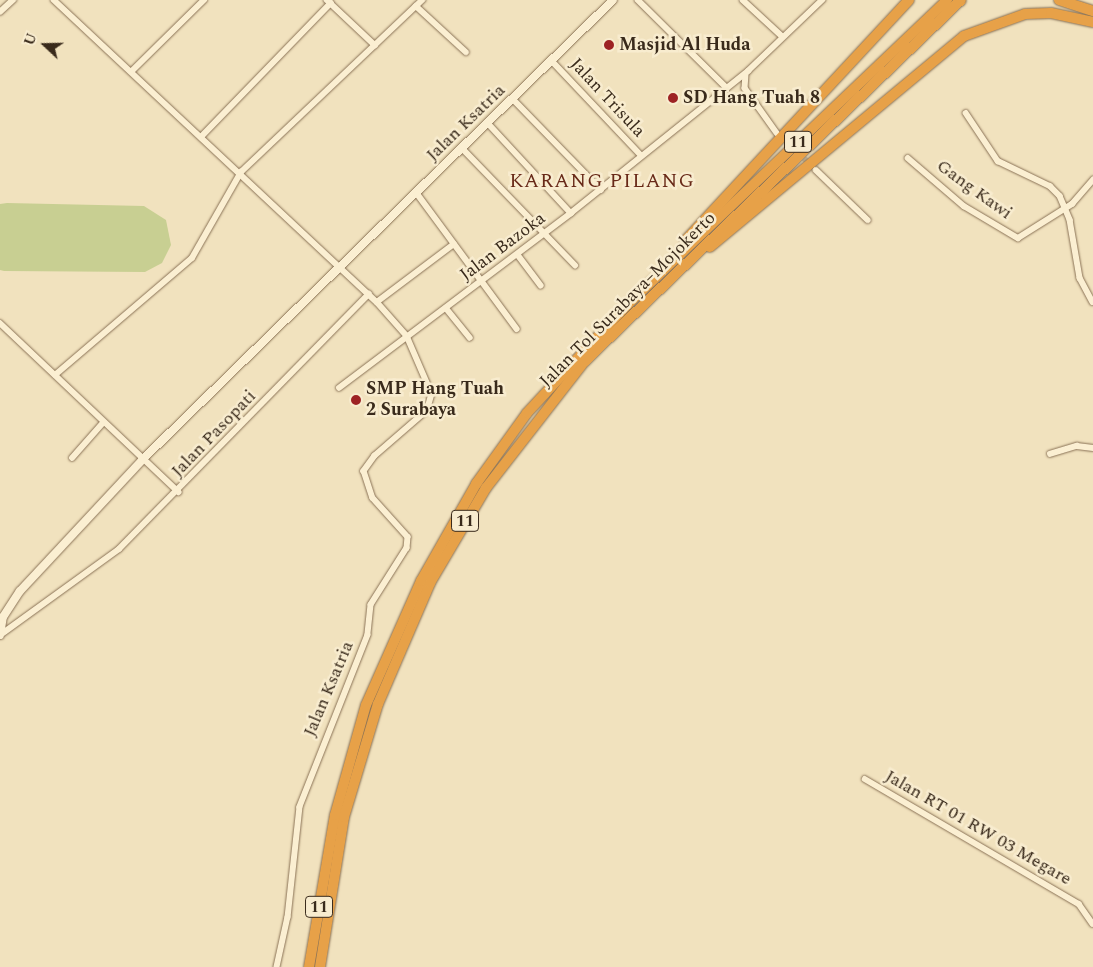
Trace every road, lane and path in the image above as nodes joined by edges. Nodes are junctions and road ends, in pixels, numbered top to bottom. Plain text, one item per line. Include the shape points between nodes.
1 (13, 0) edge
2 (54, 0) edge
3 (204, 0) edge
4 (422, 0) edge
5 (613, 0) edge
6 (638, 0) edge
7 (744, 0) edge
8 (822, 0) edge
9 (908, 0) edge
10 (947, 0) edge
11 (961, 0) edge
12 (1059, 0) edge
13 (329, 2) edge
14 (416, 6) junction
15 (1093, 11) edge
16 (0, 12) edge
17 (1093, 22) edge
18 (782, 36) junction
19 (375, 45) junction
20 (466, 52) dead end
21 (552, 61) junction
22 (132, 71) junction
23 (748, 71) junction
24 (728, 88) junction
25 (512, 98) junction
26 (966, 113) dead end
27 (488, 122) junction
28 (777, 133) tunnel mouth
29 (202, 136) junction
30 (462, 148) junction
31 (641, 155) junction
32 (908, 158) dead end
33 (816, 170) tunnel mouth
34 (242, 172) junction
35 (1093, 180) edge
36 (601, 190) junction
37 (416, 192) junction
38 (1065, 206) junction
39 (571, 213) junction
40 (868, 220) dead end
41 (544, 234) junction
42 (454, 244) junction
43 (518, 255) junction
44 (575, 265) dead end
45 (338, 266) junction
46 (671, 276) junction
47 (483, 282) junction
48 (648, 284) junction
49 (541, 285) dead end
50 (369, 294) junction
51 (377, 302) junction
52 (1093, 302) edge
53 (446, 308) junction
54 (0, 323) edge
55 (517, 329) dead end
56 (407, 336) junction
57 (470, 338) dead end
58 (55, 376) junction
59 (339, 388) dead end
60 (103, 423) junction
61 (1093, 448) edge
62 (1050, 454) dead end
63 (72, 458) dead end
64 (142, 460) junction
65 (179, 492) junction
66 (1, 634) edge
67 (865, 779) dead end
68 (340, 816) junction
69 (333, 848) junction
70 (1093, 924) edge
71 (277, 967) edge
72 (309, 967) edge
73 (320, 967) edge

1 - 16 street
2 - 22 street
3 - 22 street
4 - 14 street
5 - 21 street, Jalan Ksatria
6 - 24 street
7 - 18 street
8 - 18 street, Jalan Bazoka
9 - 48 highway
10 - 48 highway, Jalan Tol Surabaya–Mojokerto / 11
11 - 46 highway, Jalan Tol Surabaya–Mojokerto / 11
12 - 15 highway
13 - 19 street
13 - 29 street
14 - 19 street
14 - 20 street
17 - 46 highway via 1051,13 1025,14 964,36
18 - 23 street, Jalan Bazoka
19 - 34 street
21 - 25 street, Jalan Ksatria
21 - 31 street, Jalan Trisula
22 - 29 street
23 - 24 street, Jalan Bazoka
23 - 28 street via 745,88
24 - 31 street, Jalan Bazoka
25 - 27 street, Jalan Ksatria
25 - 36 street
26 - 38 street via 991,155 1050,186
27 - 30 street, Jalan Ksatria
27 - 39 street
29 - 34 street
30 - 37 street, Jalan Ksatria
30 - 41 street
31 - 36 street, Jalan Bazoka
32 - 38 street, Gang Kawi via 964,206 1018,238
33 - 40 street
34 - 45 street
34 - 58 street via 192,258
35 - 38 street, Gang Kawi
36 - 39 street, Jalan Bazoka
37 - 42 street
37 - 45 street, Jalan Ksatria
38 - 52 street via 1080,278
39 - 41 street, Jalan Bazoka
41 - 43 street, Jalan Bazoka
41 - 44 street
42 - 47 street
42 - 51 street
43 - 47 street, Jalan Bazoka
43 - 49 street
45 - 50 street, Jalan Ksatria
45 - 64 street, Jalan Ksatria
46 - 68 highway, Jalan Tol Surabaya–Mojokerto / 11 via 558,390 516,443 449,547 381,695
47 - 53 street, Jalan Bazoka
47 - 55 street
48 - 68 highway, Jalan Tol Surabaya–Mojokerto / 11 via 528,413 440,543 366,705
50 - 51 street, Jalan Ksatria
50 - 65 street, Jalan Pasopati
51 - 56 street, Jalan Ksatria
53 - 56 street, Jalan Bazoka
53 - 57 street
54 - 58 street
56 - 59 street, Jalan Bazoka
56 - 71 street, Jalan Ksatria via 429,384 431,403 364,471 373,498 408,537 407,548 371,605 368,635 300,807 288,917
58 - 60 street
60 - 63 street
60 - 64 street
61 - 62 street via 1077,446
64 - 65 street
64 - 66 street, Jalan Ksatria via 20,591 3,617
65 - 66 street, Jalan Pasopati via 119,549
67 - 70 street, Jalan RT 01 RW 03 Megare via 1079,904
68 - 69 highway, Jalan Tol Surabaya–Mojokerto / 11
69 - 72 highway, Jalan Tol Surabaya–Mojokerto / 11
69 - 73 highway, Jalan Tol Surabaya–Mojokerto / 11

